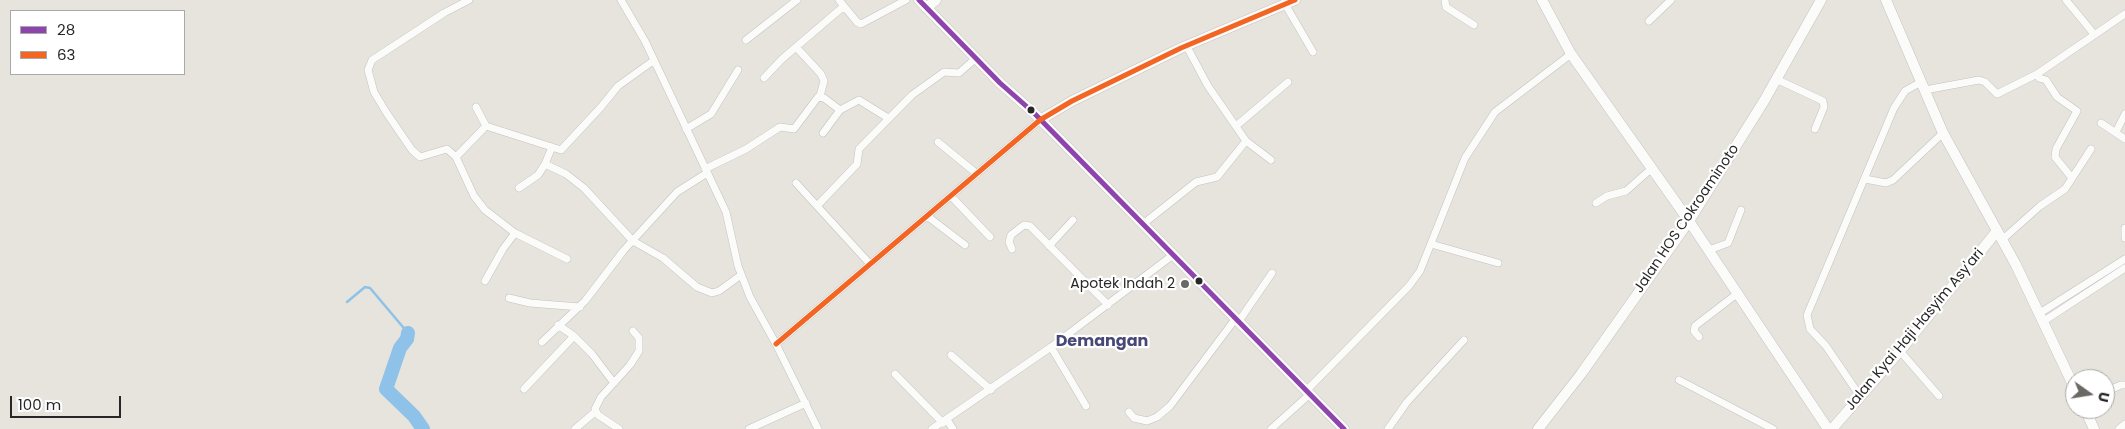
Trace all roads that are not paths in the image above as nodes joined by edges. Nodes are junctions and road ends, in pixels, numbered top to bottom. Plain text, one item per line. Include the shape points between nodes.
1 (469, 0) edge
2 (621, 0) edge
3 (797, 0) edge
4 (839, 0) edge
5 (906, 0) edge
6 (936, 0) edge
7 (1295, 0) edge
8 (1445, 0) edge
9 (1542, 0) edge
10 (1671, 0) edge
11 (1821, 0) edge
12 (1886, 0) edge
13 (2066, 0) edge
14 (922, 4) edge
15 (1285, 4) junction
16 (844, 6) junction
17 (2125, 14) edge
18 (1649, 21) dead end
19 (1474, 25) dead end
20 (2094, 34) junction
21 (746, 40) dead end
22 (1186, 45) junction
23 (796, 47) junction
24 (1313, 52) dead end
25 (1571, 54) junction
26 (976, 58) junction
27 (653, 61) junction
28 (738, 70) dead end
29 (2038, 76) junction
30 (764, 78) dead end
31 (1776, 79) junction
32 (1288, 82) dead end
33 (1923, 86) junction
34 (820, 96) junction
35 (476, 107) dead end
36 (840, 110) junction
37 (2125, 114) edge
38 (888, 118) junction
39 (1040, 120) junction
40 (2101, 123) dead end
41 (486, 126) junction
42 (1236, 126) junction
43 (1815, 128) dead end
44 (686, 129) junction
45 (2116, 132) junction
46 (823, 133) dead end
47 (1942, 133) junction
48 (2125, 139) edge
49 (1246, 141) junction
50 (938, 142) dead end
51 (552, 147) junction
52 (2091, 149) dead end
53 (456, 157) junction
54 (1271, 160) dead end
55 (545, 164) junction
56 (1652, 168) junction
57 (706, 171) junction
58 (977, 174) junction
59 (2072, 178) junction
60 (1865, 179) junction
61 (796, 183) dead end
62 (519, 188) dead end
63 (951, 196) junction
64 (1596, 203) dead end
65 (817, 206) junction
66 (1742, 210) dead end
67 (928, 216) junction
68 (1073, 220) dead end
69 (1689, 221) junction
70 (1143, 224) junction
71 (2125, 228) edge
72 (514, 233) junction
73 (2000, 235) junction
74 (990, 237) dead end
75 (2125, 238) edge
76 (632, 241) junction
77 (1431, 244) junction
78 (965, 245) dead end
79 (1049, 246) junction
80 (1012, 249) dead end
81 (1709, 250) junction
82 (1173, 255) junction
83 (567, 259) dead end
84 (2125, 259) edge
85 (870, 264) junction
86 (1498, 264) dead end
87 (2125, 268) edge
88 (1272, 273) dead end
89 (740, 275) junction
90 (485, 281) dead end
91 (1738, 293) junction
92 (509, 298) dead end
93 (1108, 305) junction
94 (580, 307) junction
95 (2042, 317) junction
96 (1238, 319) junction
97 (558, 325) junction
98 (633, 332) dead end
99 (574, 336) junction
100 (1699, 336) dead end
101 (1464, 340) dead end
102 (542, 342) dead end
103 (776, 344) junction
104 (1051, 347) junction
105 (1900, 351) junction
106 (951, 355) dead end
107 (2066, 369) edge
108 (895, 374) dead end
109 (1679, 380) dead end
110 (614, 383) junction
111 (524, 389) dead end
112 (991, 390) junction
113 (1308, 392) junction
114 (1860, 396) junction
115 (1939, 396) dead end
116 (806, 403) junction
117 (1086, 406) dead end
118 (595, 412) junction
119 (1129, 412) dead end
120 (945, 422) junction
121 (2125, 424) edge
122 (576, 429) edge
123 (619, 429) edge
124 (749, 429) edge
125 (818, 429) edge
126 (932, 429) edge
127 (954, 429) edge
128 (1271, 429) edge
129 (1344, 429) edge
130 (1388, 429) edge
131 (1538, 429) edge
132 (1773, 429) edge
133 (1828, 429) edge
134 (1832, 429) edge
135 (2119, 429) edge

1 - 53 street via 414,32 368,66 374,92 416,155 424,157 447,149
2 - 27 street
3 - 21 street
4 - 16 street
5 - 16 street via 861,24
6 - 14 street
7 - 15 street
8 - 19 street via 1446,7
9 - 25 street
10 - 18 street
11 - 31 street, Jalan HOS Cokroaminoto
12 - 33 street
13 - 20 street
14 - 26 street
15 - 22 street
15 - 24 street
16 - 23 street
17 - 20 street
20 - 29 street
22 - 39 street
22 - 42 street via 1208,86
23 - 30 street
23 - 34 street via 824,80
25 - 56 street
25 - 77 street via 1495,112 1465,158
26 - 38 street via 958,73 947,71 922,87
26 - 39 street
27 - 44 street
27 - 51 street via 618,86 564,149
28 - 44 street via 711,114
29 - 33 street via 1996,94 1979,80
29 - 59 street via 2046,80 2057,97 2077,111 2056,149 2055,157
31 - 43 street via 1823,101 1824,107
31 - 69 street, Jalan HOS Cokroaminoto
32 - 42 street
33 - 47 street
33 - 60 street via 1906,91 1894,108
34 - 36 street
34 - 57 street via 794,129 780,128
35 - 41 street
36 - 38 street via 859,100
36 - 46 street
37 - 45 street
38 - 65 street via 859,149 857,164
39 - 58 street
39 - 70 street
40 - 45 street
41 - 51 street
41 - 53 street
42 - 49 street
44 - 57 street
45 - 48 street
47 - 60 street via 1894,180 1886,183
47 - 73 street
49 - 54 street
49 - 70 street via 1217,177 1196,182
50 - 58 street
51 - 55 street
52 - 59 street
53 - 72 street via 474,196 485,210
55 - 62 street via 538,175
55 - 76 street via 584,188
56 - 64 street via 1626,191
56 - 69 street
57 - 76 street via 677,192
57 - 89 street via 730,222
58 - 63 street
59 - 73 street via 2065,189
60 - 114 street via 1813,295 1807,321
61 - 65 street
63 - 67 street
63 - 74 street
65 - 85 street
66 - 81 street via 1728,243
67 - 78 street
67 - 85 street
68 - 79 street
69 - 81 street
69 - 131 street, Jalan HOS Cokroaminoto
70 - 82 street
71 - 75 street
72 - 83 street
72 - 90 street
73 - 95 street
73 - 105 street, Jalan Kyai Haji Hasyim Asy'ari
76 - 89 street via 663,258 704,291 719,291
76 - 94 street
77 - 86 street
77 - 113 street via 1420,271 1409,286
79 - 80 street via 1027,225 1009,238
79 - 93 street
81 - 91 street
82 - 93 street
82 - 96 street
84 - 95 street
85 - 103 street
87 - 95 street
88 - 96 street
89 - 103 street
91 - 100 street via 1696,326 1694,331
91 - 133 street
92 - 94 street
93 - 104 street
94 - 97 street
95 - 107 street
96 - 113 street
96 - 119 street via 1170,406 1147,421 1134,418
97 - 99 street
97 - 102 street
98 - 110 street via 639,338 639,351
99 - 110 street
99 - 111 street
101 - 130 street via 1407,402
103 - 116 street
104 - 112 street
104 - 117 street
105 - 114 street, Jalan Kyai Haji Hasyim Asy'ari
105 - 115 street
106 - 112 street
108 - 120 street
109 - 132 street
110 - 118 street via 601,398
112 - 120 street
113 - 128 street
113 - 129 street
114 - 134 street, Jalan Kyai Haji Hasyim Asy'ari
116 - 124 street
116 - 125 street
118 - 122 street
118 - 123 street
120 - 126 street
120 - 127 street
121 - 135 street

